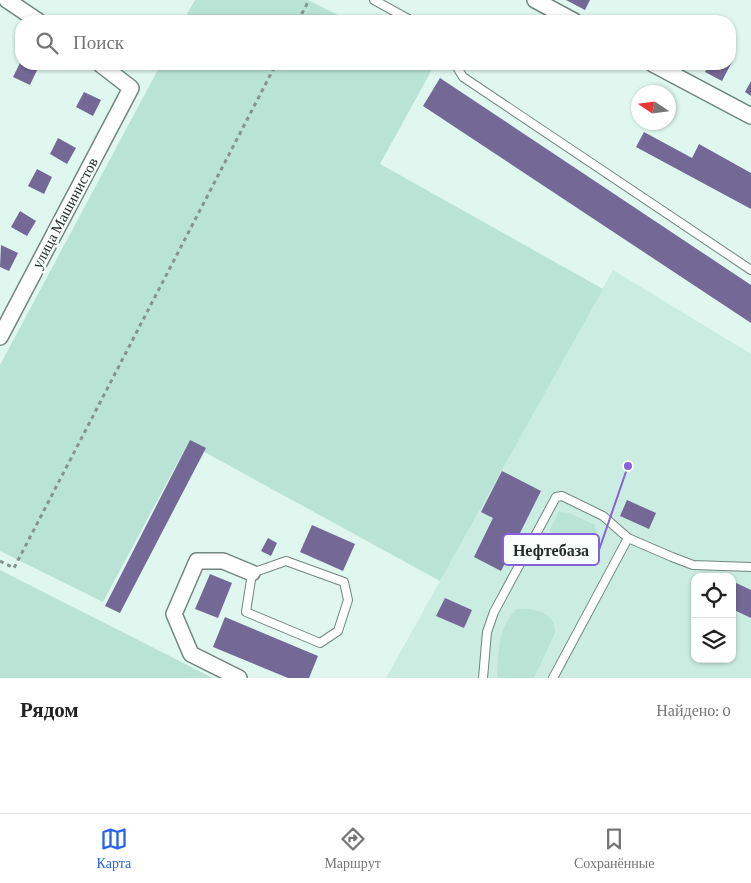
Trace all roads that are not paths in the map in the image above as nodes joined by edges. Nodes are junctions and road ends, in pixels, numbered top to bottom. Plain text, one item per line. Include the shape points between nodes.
1 (7, 0) edge
2 (374, 0) edge
3 (535, 0) edge
4 (29, 15) edge
5 (401, 15) edge
6 (563, 15) edge
7 (109, 70) edge
8 (459, 70) edge
9 (664, 70) edge
10 (751, 116) edge
11 (751, 270) edge
12 (0, 337) edge
13 (628, 538) junction
14 (751, 567) edge
15 (252, 573) junction
16 (238, 678) edge
17 (483, 678) edge
18 (553, 678) edge

1 - 4 street
2 - 5 lane
3 - 6 street
7 - 12 street, улица Машинистов via 130,88
8 - 11 lane via 463,77
9 - 10 street
13 - 14 lane via 693,565
13 - 17 lane via 603,516 562,496 556,497 494,612 488,632
13 - 18 lane
15 - 15 lane via 246,612 320,643 338,631 348,600 344,582 286,561
15 - 16 street via 223,560 197,561 174,614 191,654

